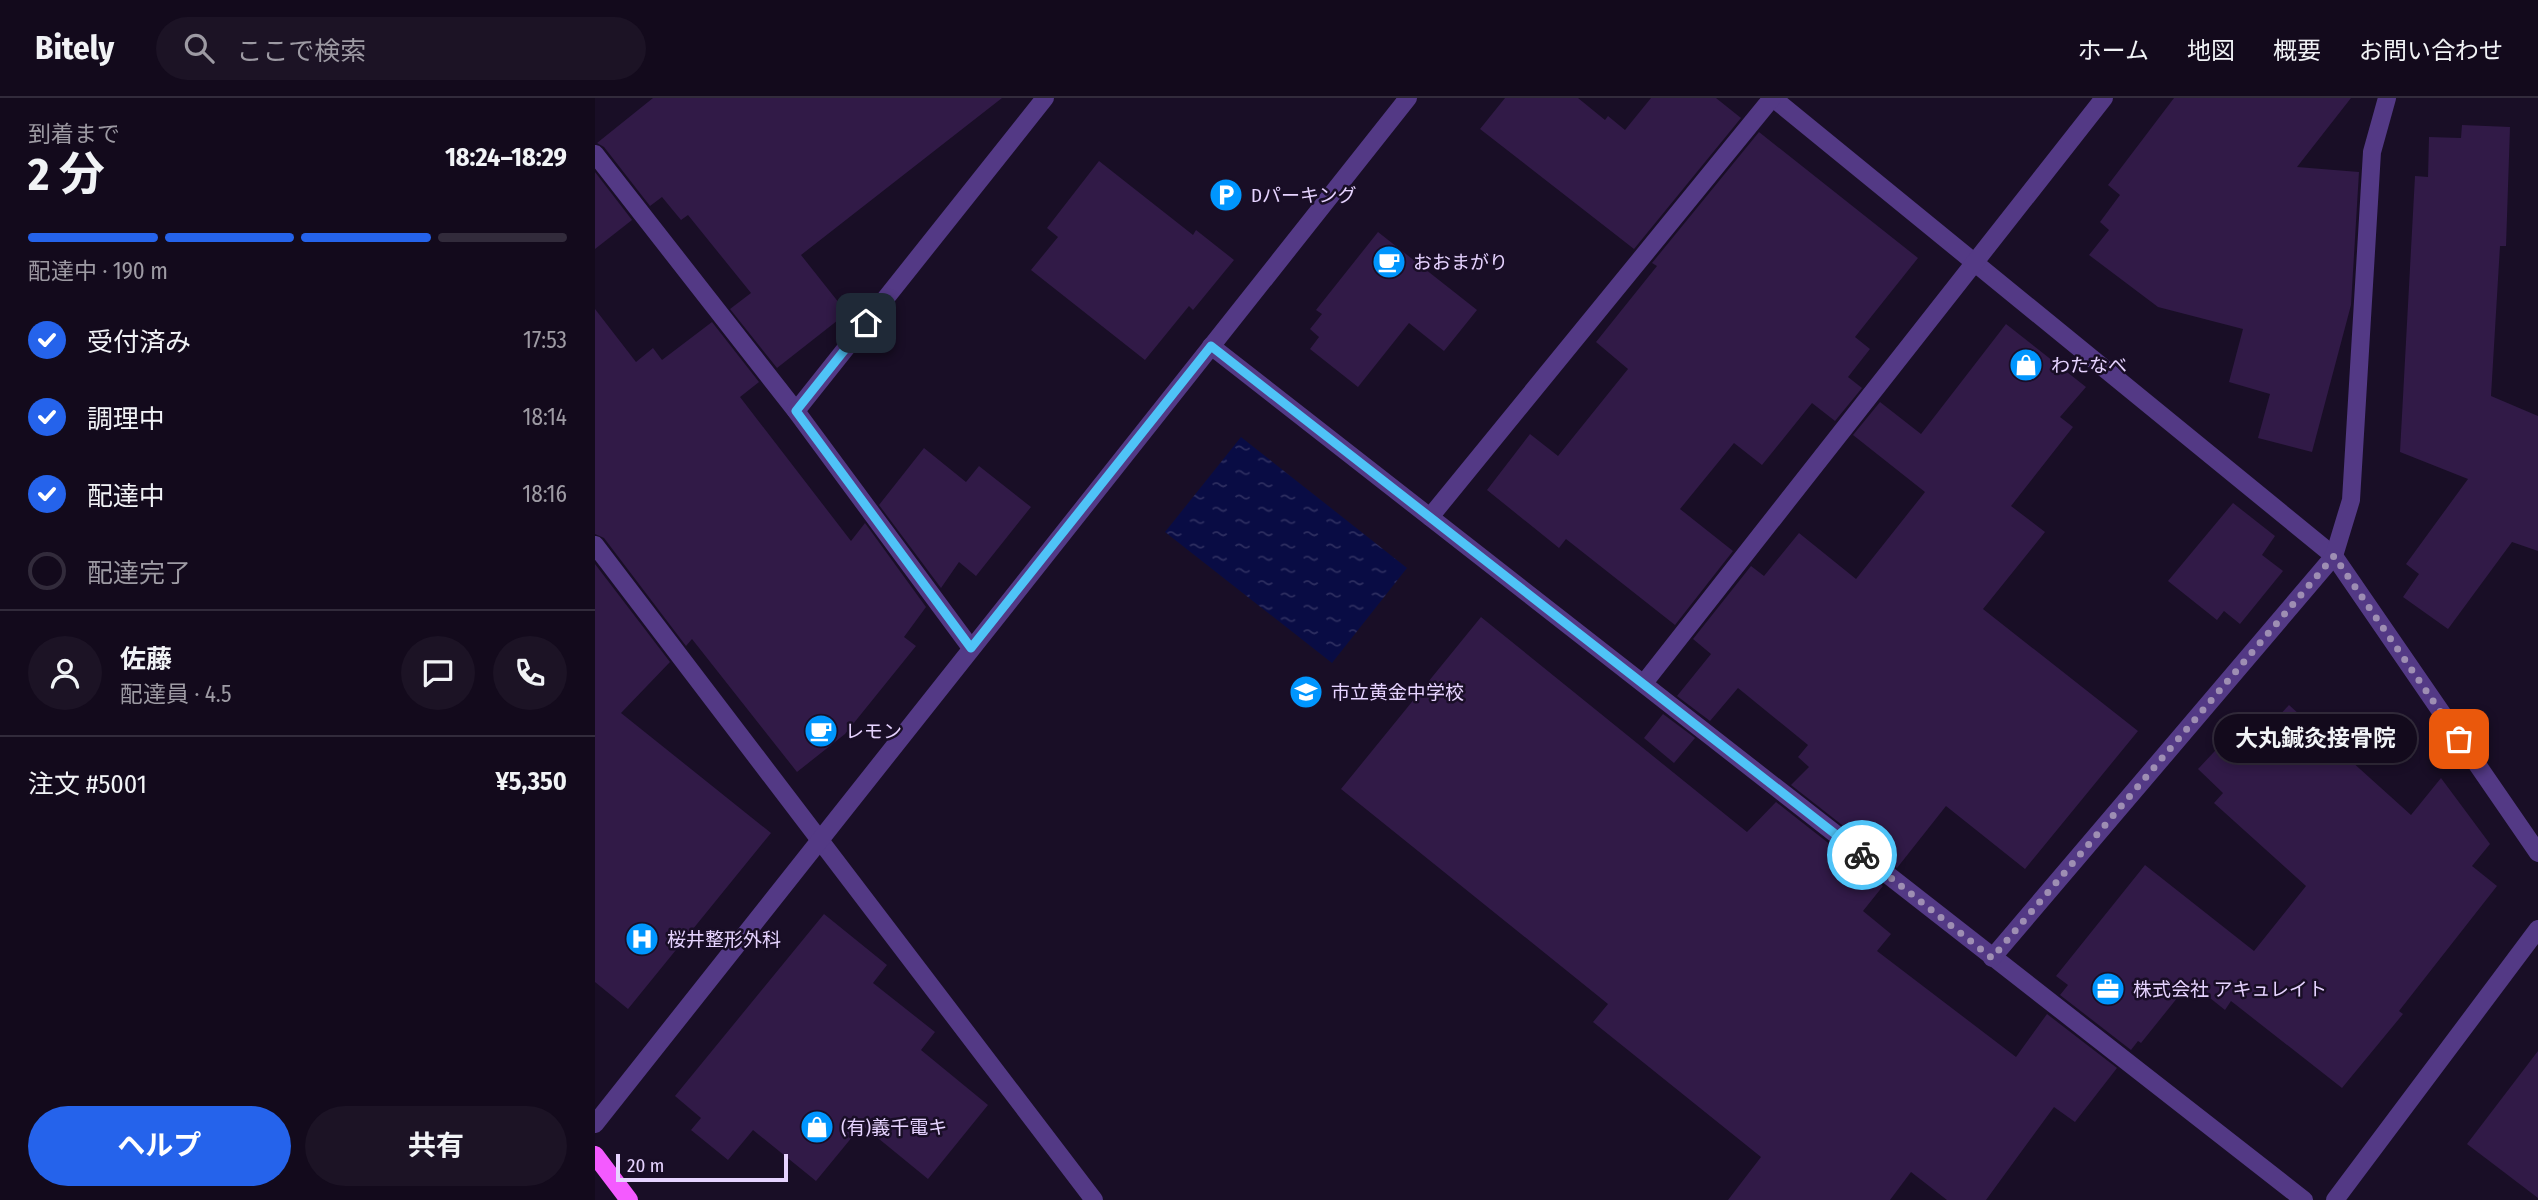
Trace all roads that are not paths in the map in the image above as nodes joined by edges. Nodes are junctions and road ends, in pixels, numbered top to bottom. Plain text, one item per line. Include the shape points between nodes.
1 (1045, 98) edge
2 (1408, 98) edge
3 (1773, 98) edge
4 (2104, 98) edge
5 (2387, 98) edge
6 (595, 154) edge
7 (1975, 260) junction
8 (1211, 346) junction
9 (796, 411) junction
10 (1430, 517) junction
11 (595, 545) edge
12 (2334, 556) junction
13 (971, 648) junction
14 (1644, 683) junction
15 (818, 838) junction
16 (2538, 853) edge
17 (2538, 929) edge
18 (1992, 958) junction
19 (595, 1124) edge
20 (595, 1155) edge
21 (629, 1200) edge
22 (1094, 1200) edge
23 (2304, 1200) edge
24 (2335, 1200) edge

1 - 9 street
2 - 8 street
3 - 7 street
3 - 10 street
4 - 7 street
5 - 12 street via 2372,152 2351,500
6 - 9 street
7 - 12 street
7 - 14 street
8 - 10 street
8 - 13 street
9 - 13 street
10 - 14 street
11 - 15 street
12 - 16 street
12 - 18 street
13 - 15 street
14 - 18 street
15 - 19 street
15 - 22 street
17 - 24 street
18 - 23 street
20 - 21 main road

